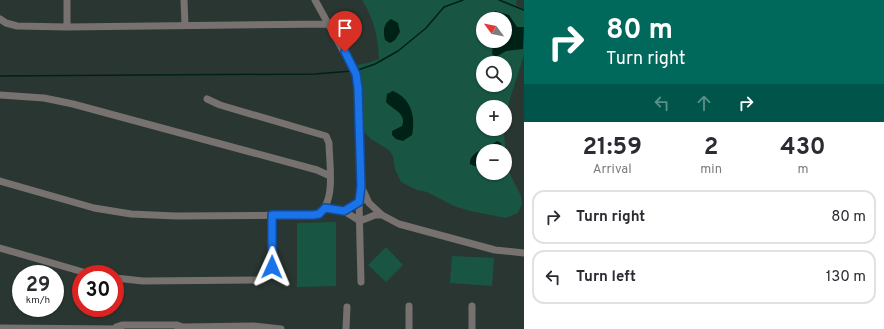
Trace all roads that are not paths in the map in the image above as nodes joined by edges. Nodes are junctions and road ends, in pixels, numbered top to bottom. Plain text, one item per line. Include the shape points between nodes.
1 (67, 0) edge
2 (184, 0) edge
3 (315, 0) edge
4 (0, 19) edge
5 (330, 24) junction
6 (185, 25) junction
7 (67, 27) junction
8 (0, 95) edge
9 (207, 99) dead end
10 (329, 163) junction
11 (317, 170) junction
12 (330, 176) junction
13 (0, 181) edge
14 (362, 200) junction
15 (325, 208) junction
16 (344, 211) junction
17 (272, 215) junction
18 (382, 215) junction
19 (360, 221) junction
20 (0, 248) edge
21 (524, 253) edge
22 (72, 269) edge
23 (124, 279) edge
24 (361, 282) dead end
25 (409, 306) dead end
26 (472, 306) dead end
27 (347, 307) dead end
28 (153, 327) edge
29 (0, 328) edge
30 (118, 328) edge
31 (181, 328) edge
32 (38, 329) edge
33 (281, 329) edge
34 (346, 329) edge
35 (409, 329) edge
36 (472, 329) edge

1 - 7 street
2 - 6 street
3 - 5 street
4 - 7 street via 17,26
5 - 6 street
5 - 14 street via 356,74
6 - 7 street
8 - 11 street via 66,103
9 - 10 street via 324,135 329,143
10 - 11 street
10 - 12 street
11 - 12 street
12 - 15 street via 329,196
13 - 17 street via 94,208 117,212 176,216
14 - 16 street
14 - 18 street
14 - 19 street
15 - 16 street
15 - 17 street via 319,214 313,215
16 - 19 street
17 - 23 street via 272,267 269,275 262,280
18 - 19 street
18 - 21 street via 399,224 495,250
19 - 24 street
20 - 22 street
25 - 35 street
26 - 36 street
27 - 34 street
28 - 30 street via 122,325
28 - 31 street via 177,325
29 - 32 street
30 - 32 street
31 - 33 street via 253,326

